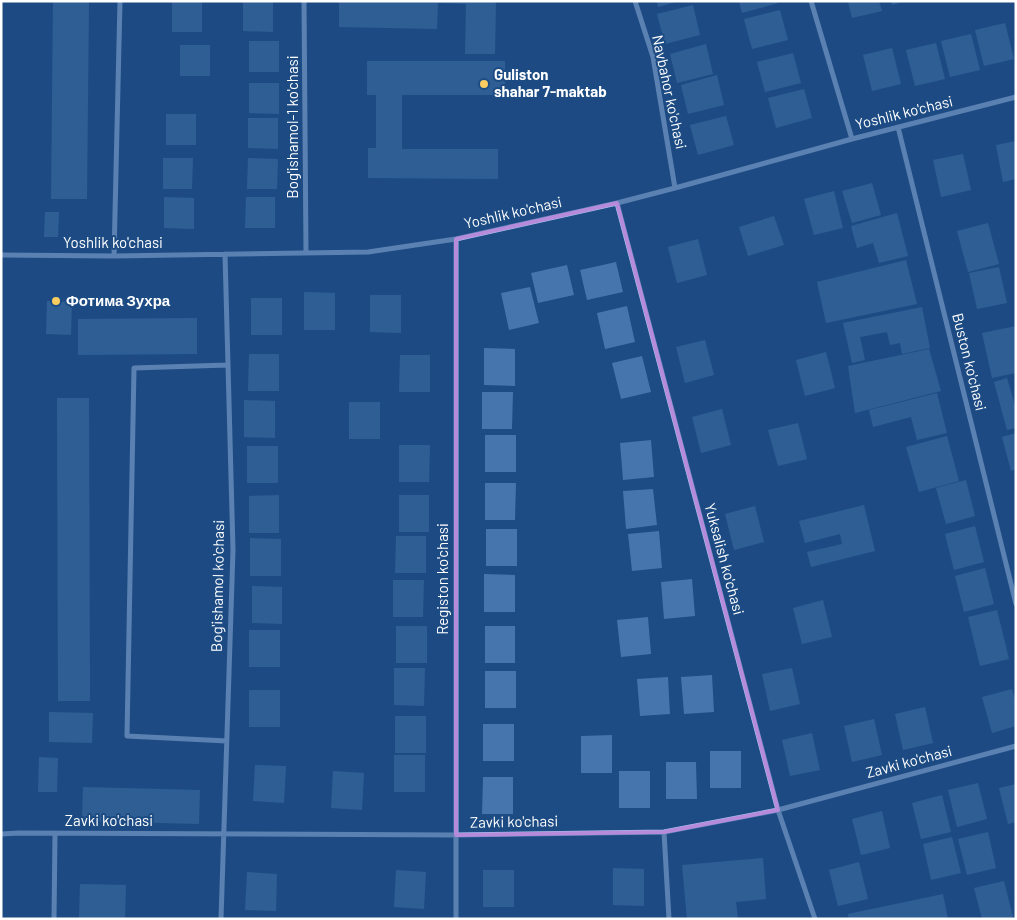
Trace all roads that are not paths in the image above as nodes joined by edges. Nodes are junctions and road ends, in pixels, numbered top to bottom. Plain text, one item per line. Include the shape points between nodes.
1 (120, 1) edge
2 (304, 1) edge
3 (635, 1) edge
4 (810, 1) edge
5 (1016, 97) edge
6 (898, 127) junction
7 (852, 139) junction
8 (676, 188) junction
9 (616, 203) junction
10 (456, 238) junction
11 (306, 253) junction
12 (225, 254) junction
13 (1, 255) edge
14 (114, 256) junction
15 (227, 365) junction
16 (1016, 604) edge
17 (227, 740) junction
18 (1016, 746) edge
19 (778, 810) junction
20 (664, 832) junction
21 (55, 833) junction
22 (1, 834) edge
23 (224, 834) junction
24 (456, 835) junction
25 (54, 919) edge
26 (221, 919) edge
27 (456, 919) edge
28 (669, 919) edge
29 (815, 919) edge

1 - 14 street
2 - 11 street, Bog'ishamol-1 ko'chasi
3 - 8 street, Navbahor ko'chasi via 653,57
4 - 7 street
5 - 6 street, Yoshlik ko'chasi
6 - 7 street, Yoshlik ko'chasi
6 - 16 street, Buston ko'chasi
7 - 8 street, Yoshlik ko'chasi
8 - 9 street, Yoshlik ko'chasi
9 - 10 street, Yoshlik ko'chasi
9 - 19 street, Yuksalish ko'chasi
10 - 11 street, Yoshlik ko'chasi via 368,252
10 - 24 street, Registon ko'chasi
11 - 12 street, Yoshlik ko'chasi
12 - 14 street, Yoshlik ko'chasi
12 - 15 street, Bog'ishamol ko'chasi
13 - 14 street, Yoshlik ko'chasi
15 - 17 street, Bog'ishamol ko'chasi via 233,550
15 - 17 street via 134,368 127,736
17 - 23 street, Bog'ishamol ko'chasi
18 - 19 street, Zavki ko'chasi
19 - 20 street, Zavki ko'chasi
19 - 29 street, Yuksalish ko'chasi
20 - 24 street, Zavki ko'chasi
20 - 28 street
21 - 22 street, Zavki ko'chasi
21 - 23 street, Zavki ko'chasi
21 - 25 street
23 - 24 street, Zavki ko'chasi
23 - 26 street, Bog'ishamol ko'chasi
24 - 27 street, Registon ko'chasi

